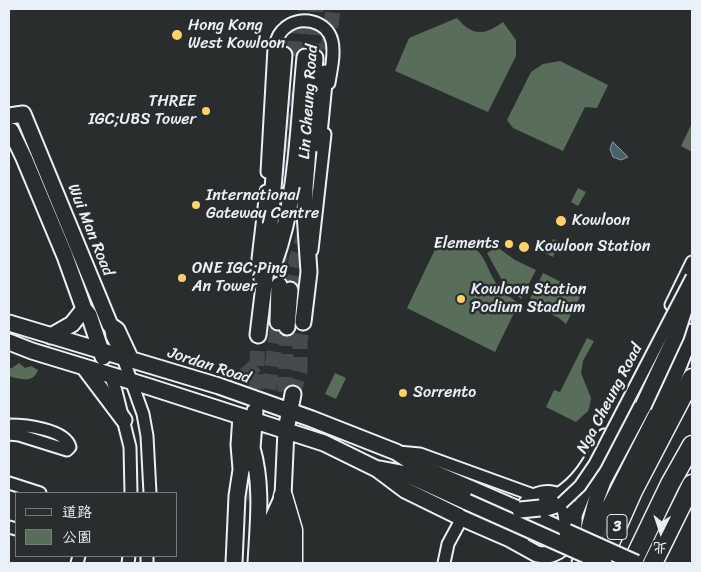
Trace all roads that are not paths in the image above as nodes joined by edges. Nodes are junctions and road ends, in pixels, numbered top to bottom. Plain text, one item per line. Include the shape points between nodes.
1 (299, 56) junction
2 (325, 73) tunnel mouth
3 (291, 90) tunnel mouth
4 (13, 123) edge
5 (314, 188) dead end
6 (274, 263) tunnel mouth
7 (691, 269) edge
8 (309, 272) junction
9 (262, 286) junction
10 (284, 288) tunnel mouth
11 (692, 289) edge
12 (677, 294) junction
13 (84, 309) junction
14 (303, 322) tunnel mouth
15 (9, 323) edge
16 (282, 324) tunnel mouth
17 (692, 332) edge
18 (258, 335) tunnel mouth
19 (51, 336) junction
20 (9, 342) edge
21 (101, 351) junction
22 (127, 359) junction
23 (84, 367) junction
24 (110, 375) junction
25 (692, 378) edge
26 (132, 381) junction
27 (256, 394) junction
28 (297, 394) tunnel mouth
29 (294, 413) junction
30 (248, 418) junction
31 (124, 420) junction
32 (9, 425) edge
33 (286, 430) junction
34 (9, 434) edge
35 (692, 445) edge
36 (252, 448) junction
37 (396, 452) junction
38 (378, 469) junction
39 (241, 470) junction
40 (9, 483) edge
41 (692, 484) edge
42 (37, 492) edge
43 (132, 492) edge
44 (150, 492) edge
45 (283, 496) junction
46 (470, 496) junction
47 (536, 496) junction
48 (559, 499) junction
49 (251, 500) tunnel mouth
50 (520, 510) junction
51 (462, 518) junction
52 (574, 518) junction
53 (281, 526) dead end
54 (567, 532) junction
55 (570, 548) junction
56 (531, 554) edge
57 (585, 554) edge
58 (234, 563) edge
59 (247, 563) edge
60 (256, 563) edge
61 (267, 563) edge
62 (280, 563) edge
63 (293, 563) edge
64 (444, 563) edge
65 (603, 563) edge
66 (632, 563) edge
67 (638, 563) edge
68 (653, 563) edge

1 - 3 main road
1 - 6 main road, Lin Cheung Road via 295,176 289,213
1 - 8 main road, Lin Cheung Road
1 - 9 main road
2 - 5 main road
4 - 13 main road, Wui Man Road
4 - 22 main road, Wui Man Road via 110,325 119,333
7 - 12 street, Nga Cheung Road
7 - 48 street, Nga Cheung Road, bridge via 595,464 580,486
8 - 9 street, Lin Cheung Road via 333,48 324,27 305,20 284,28 274,48 258,259
8 - 14 main road, Lin Cheung Road
9 - 18 main road, Lin Cheung Road
10 - 16 main road
11 - 12 street
11 - 52 street, Nga Cheung Road
11 - 57 main road, Nga Cheung Road, bridge via 674,342 599,491
12 - 48 street, Nga Cheung Road via 612,422 581,474
13 - 19 main road via 72,324
13 - 21 main road, Wui Man Road
15 - 19 main road, Jordan Road
17 - 57 main road via 669,390
19 - 21 main road, Jordan Road
20 - 23 main road, Jordan Road
21 - 22 main road, Jordan Road
21 - 24 main road, Wui Man Road
22 - 26 street
22 - 27 main road, Jordan Road
23 - 24 main road, Jordan Road
23 - 31 main road
24 - 26 main road, Jordan Road
24 - 31 street
25 - 65 highway, 3 via 633,491
26 - 30 main road, Jordan Road
26 - 44 street via 147,436
27 - 29 main road, Jordan Road
27 - 30 main road
28 - 29 main road
29 - 33 main road
29 - 37 main road, Jordan Road
30 - 33 main road, Jordan Road
30 - 36 main road
30 - 39 main road via 239,445
31 - 43 street via 130,447
32 - 34 street via 27,426 60,436 70,447 67,450
33 - 38 main road, Jordan Road via 324,443
33 - 45 main road
35 - 66 highway, 3
36 - 39 main road
36 - 60 main road via 258,469 260,498
37 - 46 main road, Jordan Road
37 - 47 street, Jordan Road via 425,456
38 - 46 main road, Jordan Road via 406,474
38 - 51 main road, Jordan Road via 399,487
39 - 58 main road
40 - 42 street
41 - 68 highway
45 - 61 main road via 270,528
45 - 63 highway via 293,530
46 - 50 main road, Jordan Road
46 - 55 main road, Jordan Road, bridge
47 - 48 main road, Jordan Road via 546,494
47 - 56 main road via 525,506 519,519 518,535
48 - 50 main road, bridge via 546,508
48 - 52 main road via 569,504
48 - 54 street
49 - 59 main road
50 - 54 main road, Jordan Road
51 - 56 main road, Jordan Road
51 - 64 street via 448,544
52 - 56 main road, Jordan Road via 569,539 560,550 542,556
53 - 62 main road
54 - 55 street, bridge
54 - 57 main road, Jordan Road, bridge
55 - 57 main road, Jordan Road, bridge
57 - 65 main road, Jordan Road, bridge
57 - 67 main road, Jordan Road, bridge

